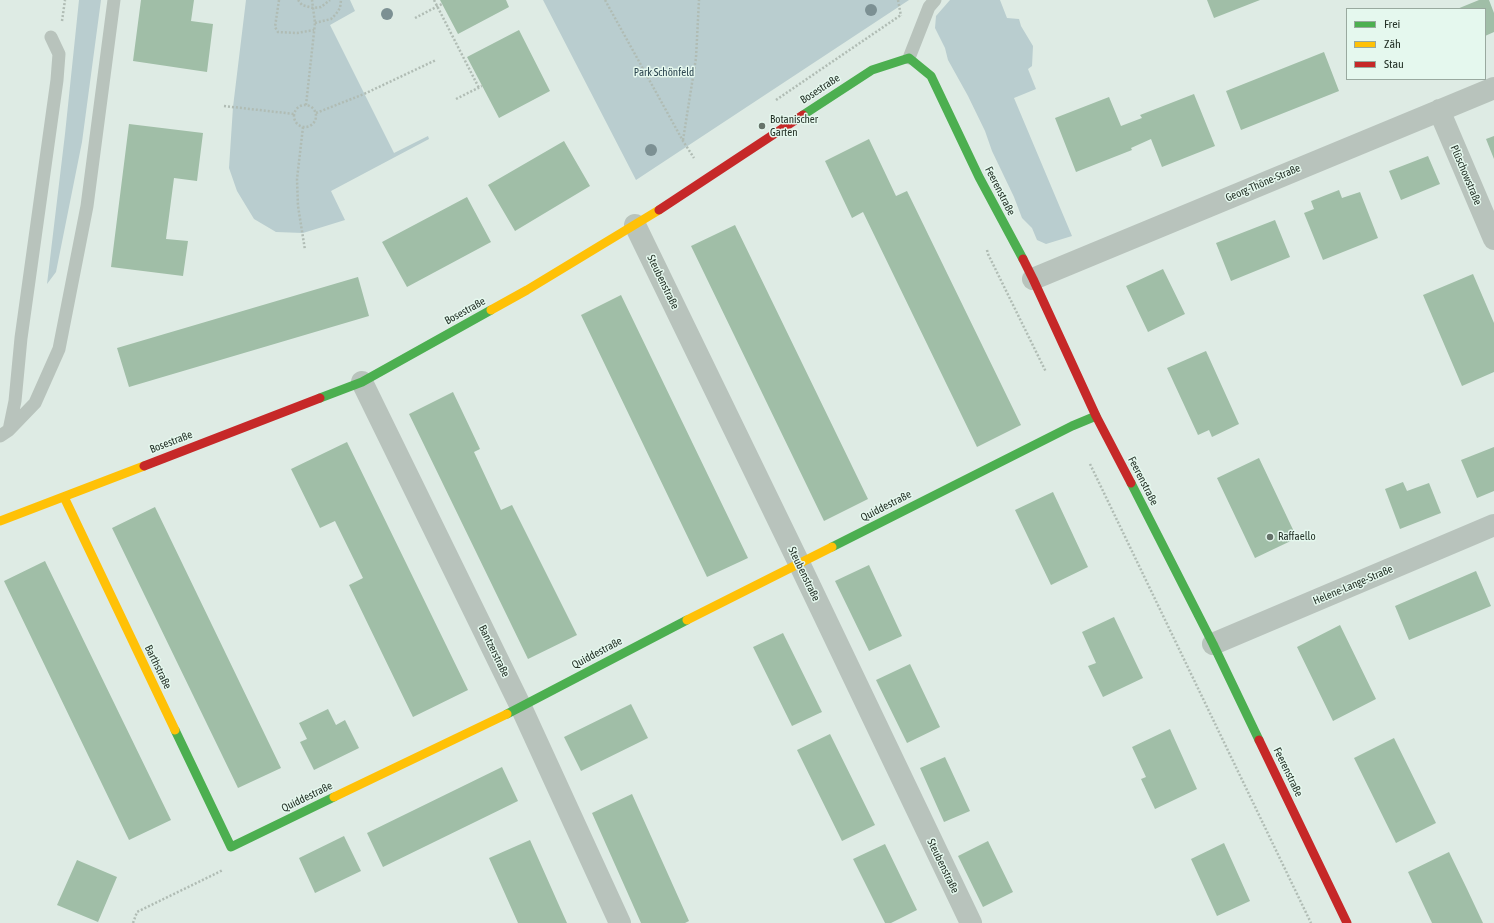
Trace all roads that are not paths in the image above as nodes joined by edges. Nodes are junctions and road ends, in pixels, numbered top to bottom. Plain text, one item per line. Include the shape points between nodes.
1 (114, 0) edge
2 (935, 0) edge
3 (51, 37) dead end
4 (909, 58) junction
5 (1494, 88) edge
6 (1439, 110) junction
7 (635, 225) junction
8 (1494, 239) edge
9 (1033, 279) junction
10 (362, 382) junction
11 (1096, 416) junction
12 (4, 433) edge
13 (64, 497) junction
14 (0, 521) edge
15 (1494, 525) edge
16 (799, 563) junction
17 (1213, 644) junction
18 (521, 707) junction
19 (231, 847) joint
20 (620, 923) edge
21 (971, 923) edge
22 (1347, 923) edge

1 - 12 lane via 87,206 58,349 35,403
2 - 4 lane via 929,7
3 - 12 lane via 59,54 57,80 21,338 15,401
4 - 7 street, Bosestraße via 872,70
4 - 9 street, Feerenstraße via 931,76 979,177
5 - 6 street, Georg-Thöne-Straße
6 - 8 street, Plüschowstraße
6 - 9 street, Georg-Thöne-Straße
7 - 10 street, Bosestraße via 527,290
7 - 16 street, Steubenstraße
9 - 11 street, Feerenstraße
10 - 13 street, Bosestraße
10 - 18 street, Bantzerstraße
11 - 16 street, Quiddestraße
11 - 17 street, Feerenstraße
13 - 14 street, Bosestraße
13 - 19 street, Barthstraße
15 - 17 street, Helene-Lange-Straße
16 - 18 street, Quiddestraße
16 - 21 street, Steubenstraße
17 - 22 street, Feerenstraße
18 - 19 street, Quiddestraße
18 - 20 street, Bantzerstraße

